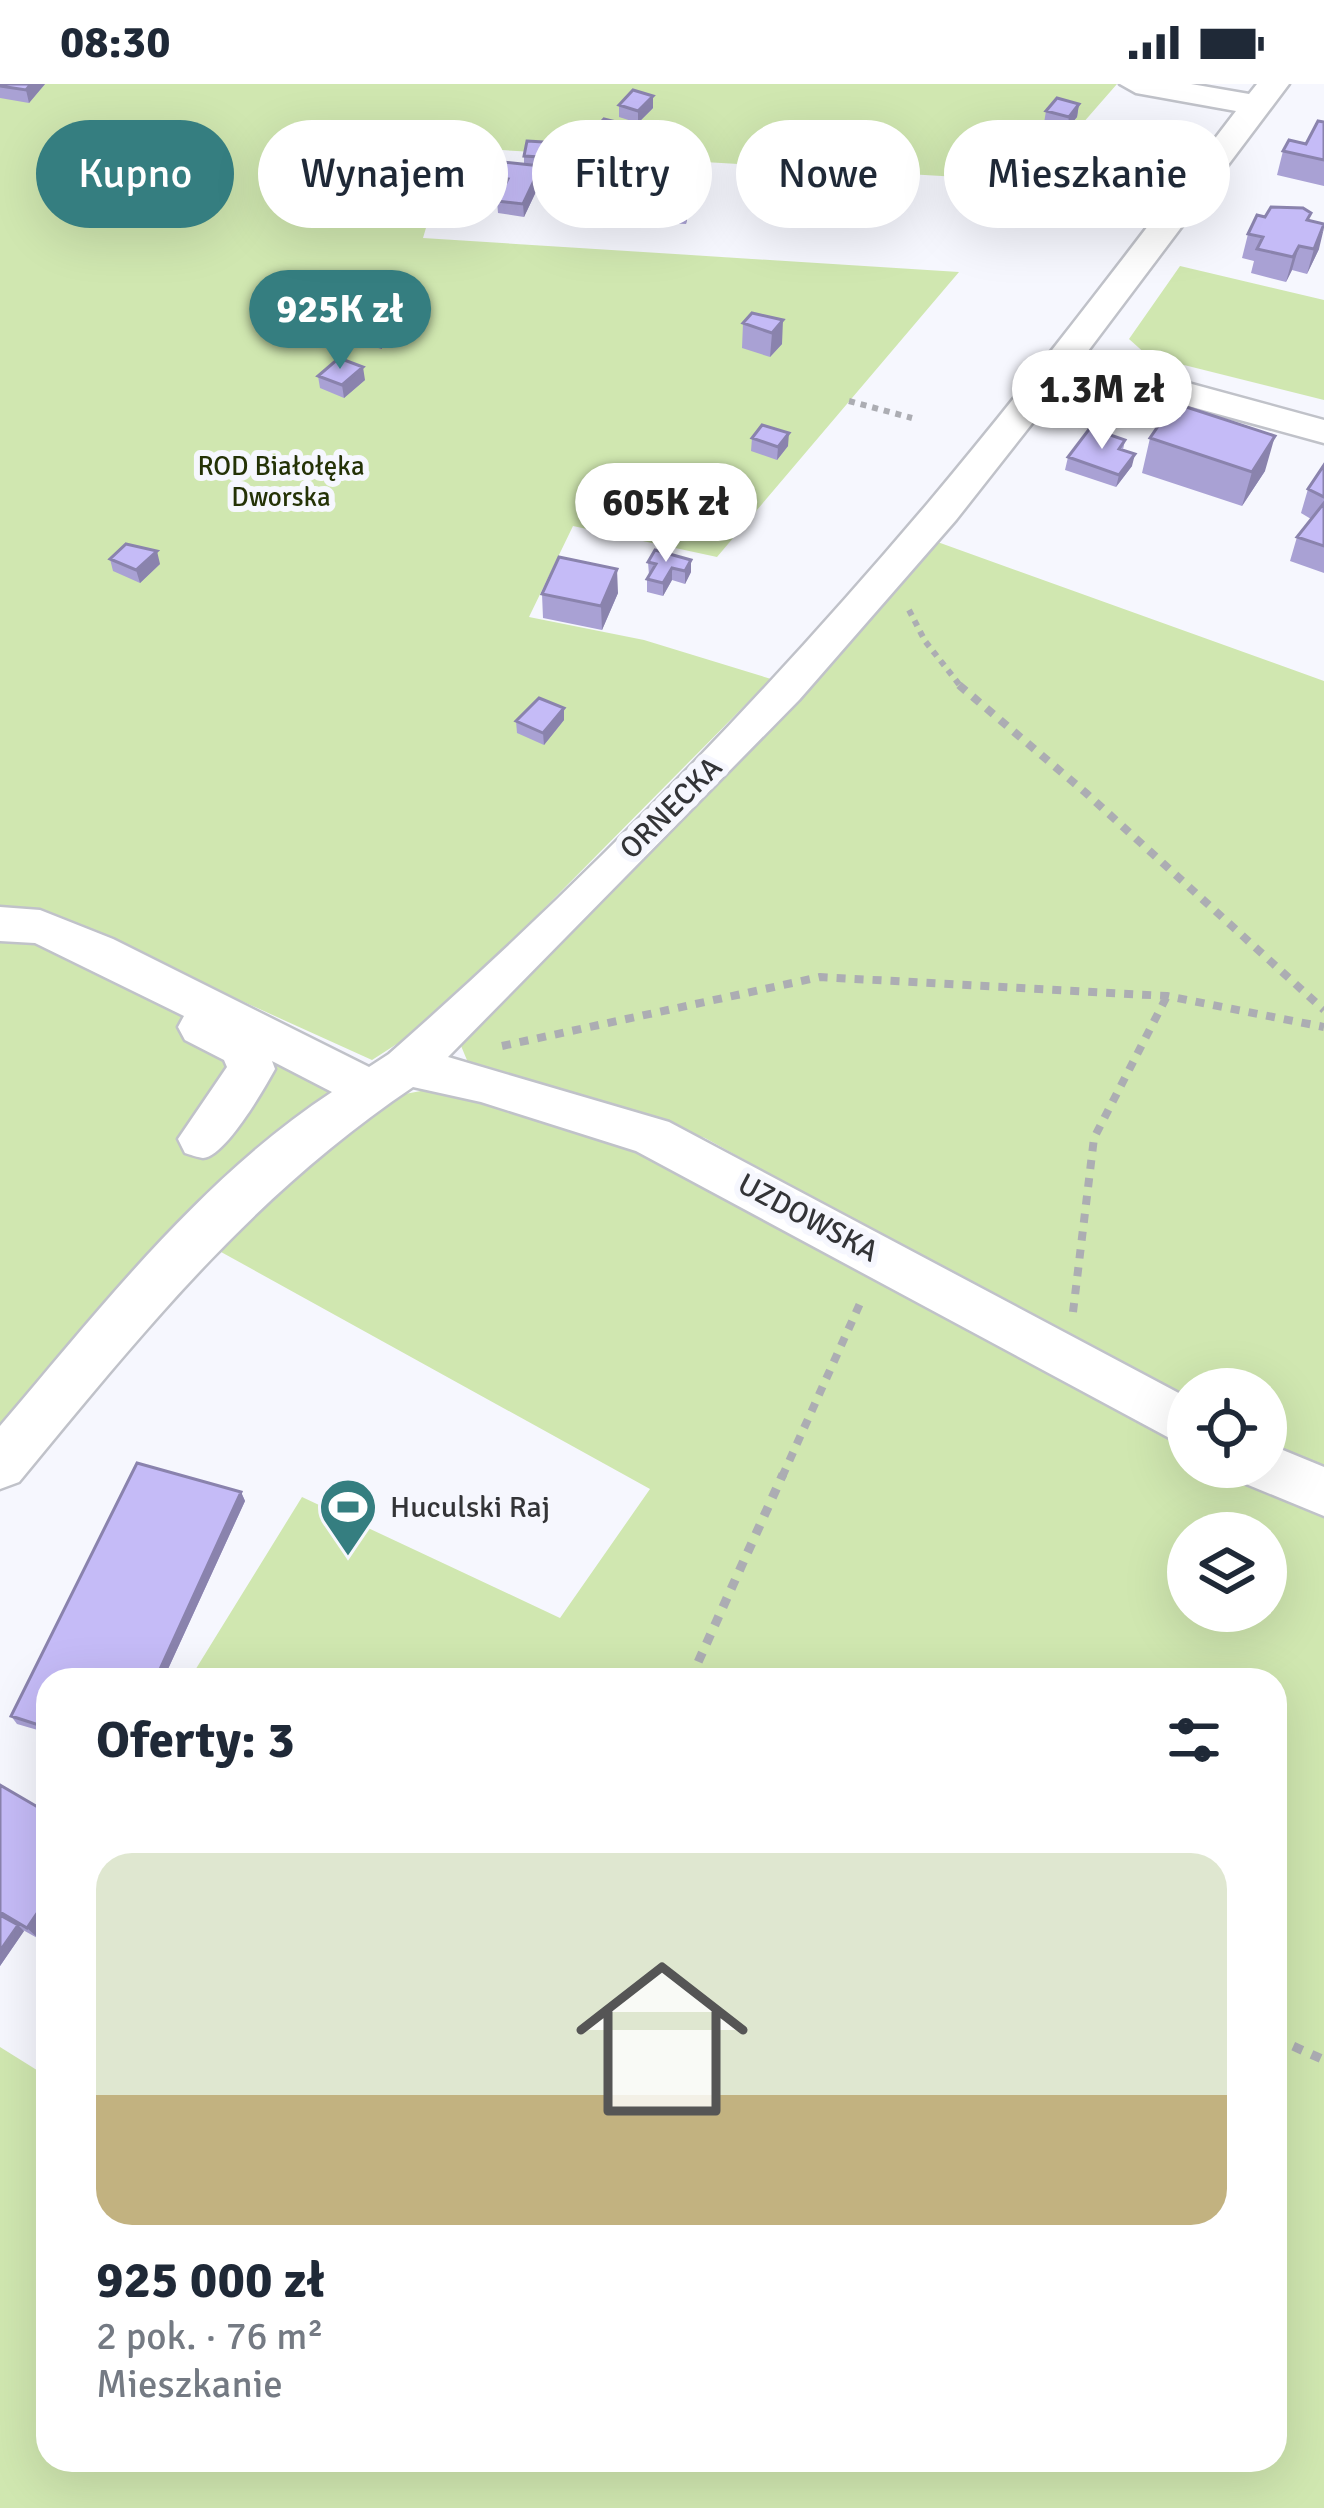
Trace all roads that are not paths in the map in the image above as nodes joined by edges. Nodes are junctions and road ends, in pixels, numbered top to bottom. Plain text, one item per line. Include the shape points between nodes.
1 (1136, 84) edge
2 (1265, 95) edge
3 (1065, 361) junction
4 (1324, 432) edge
5 (0, 923) edge
6 (0, 954) edge
7 (387, 1078) junction
8 (202, 1139) dead end
9 (1167, 1413) edge
10 (0, 1465) edge
11 (1287, 1476) edge
12 (1324, 1492) edge

1 - 2 street
2 - 3 street, ORNECKA
3 - 4 street
3 - 7 street, ORNECKA via 891,571 714,766
5 - 7 street, UZDOWSKA via 40,927
6 - 8 street via 62,956 244,1049 251,1069
7 - 9 street, UZDOWSKA via 481,1083 652,1136
7 - 10 street, ORNECKA via 222,1211
11 - 12 street

